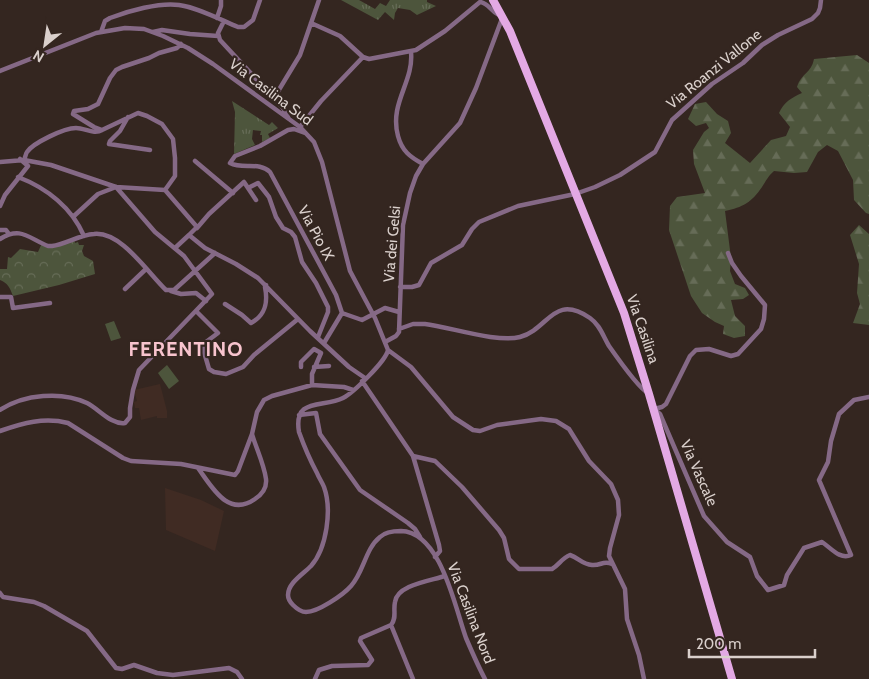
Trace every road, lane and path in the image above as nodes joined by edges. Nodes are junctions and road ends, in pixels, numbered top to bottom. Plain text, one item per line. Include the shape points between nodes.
1 (185, 0) edge
2 (221, 0) edge
3 (260, 0) edge
4 (319, 0) edge
5 (493, 0) edge
6 (821, 0) edge
7 (186, 6) junction
8 (503, 16) junction
9 (217, 18) junction
10 (224, 21) junction
11 (311, 23) junction
12 (101, 32) junction
13 (153, 32) junction
14 (218, 36) junction
15 (181, 44) junction
16 (411, 52) junction
17 (363, 57) junction
18 (0, 71) edge
19 (274, 98) junction
20 (128, 117) junction
21 (290, 120) junction
22 (300, 127) junction
23 (100, 129) junction
24 (306, 133) junction
25 (150, 150) dead end
26 (22, 159) junction
27 (195, 161) dead end
28 (0, 162) edge
29 (423, 164) junction
30 (18, 177) junction
31 (116, 187) junction
32 (248, 188) junction
33 (165, 190) junction
34 (233, 193) junction
35 (575, 194) junction
36 (256, 200) dead end
37 (0, 206) edge
38 (74, 216) junction
39 (197, 228) junction
40 (0, 230) edge
41 (9, 234) junction
42 (189, 235) junction
43 (84, 236) junction
44 (0, 239) edge
45 (175, 248) junction
46 (215, 253) junction
47 (728, 253) dead end
48 (146, 270) junction
49 (196, 271) junction
50 (266, 285) junction
51 (400, 287) junction
52 (125, 289) dead end
53 (166, 290) junction
54 (0, 297) edge
55 (206, 301) junction
56 (50, 303) dead end
57 (225, 304) dead end
58 (196, 312) junction
59 (399, 312) junction
60 (342, 313) junction
61 (373, 315) junction
62 (298, 319) junction
63 (400, 328) junction
64 (318, 337) junction
65 (324, 342) junction
66 (385, 342) junction
67 (388, 350) junction
68 (329, 366) dead end
69 (302, 367) dead end
70 (314, 367) junction
71 (363, 380) junction
72 (312, 385) junction
73 (353, 390) junction
74 (650, 394) junction
75 (869, 396) edge
76 (654, 409) junction
77 (0, 410) edge
78 (299, 415) junction
79 (0, 430) edge
80 (252, 434) junction
81 (413, 456) junction
82 (198, 467) junction
83 (421, 538) junction
84 (435, 556) junction
85 (612, 564) junction
86 (445, 576) junction
87 (0, 593) edge
88 (391, 625) junction
89 (242, 679) edge
90 (315, 679) edge
91 (413, 679) edge
92 (485, 679) edge
93 (644, 679) edge
94 (732, 679) edge

1 - 7 street
2 - 9 street
3 - 10 street via 254,18 247,26 239,27
4 - 11 street
5 - 8 main road, Via Casilina
6 - 35 street, Via Roanzi Vallone via 818,13 812,19 762,45 672,120 655,152 620,175
7 - 9 street
7 - 12 street via 170,4 118,15 106,20
8 - 16 street via 479,2 446,30
8 - 29 street, Via dei Gelsi via 460,123
8 - 35 main road, Via Casilina
9 - 10 street
10 - 14 street
11 - 17 street via 340,36
11 - 19 street via 298,60
12 - 13 street, Via Casilina Sud via 130,28
12 - 18 street, Via Casilina Sud
13 - 14 street via 162,30
13 - 15 street, Via Casilina Sud
14 - 19 street
15 - 21 street, Via Casilina Sud
15 - 23 street via 118,68 98,104 73,112
16 - 17 street
16 - 29 street via 412,66 395,124 404,151
17 - 22 street
19 - 21 street
20 - 23 street
20 - 25 street via 109,144
20 - 33 street via 143,114 162,124 173,139 175,173
21 - 22 street, Via Casilina Sud
22 - 24 street, Via Casilina Sud
23 - 26 street via 96,133 70,128 31,148
24 - 60 street, Via Pio IX via 289,130 235,156 230,162 262,166 270,172 336,295
24 - 61 street, Via Casilina Sud via 320,154 344,250
26 - 28 street
26 - 30 street via 28,166
26 - 31 street via 51,165
27 - 34 street
29 - 51 street, Via dei Gelsi via 412,185 404,214
30 - 37 street
30 - 38 street via 46,192
31 - 33 street
31 - 38 street via 98,194
31 - 45 street via 142,219
32 - 34 street via 244,182
32 - 36 street
32 - 64 street via 261,186 283,228 295,237 302,262 328,306
33 - 39 street
34 - 39 street
35 - 51 street, Via Roanzi Vallone via 518,206 479,222 462,245 431,263 419,285
35 - 74 main road, Via Casilina via 624,313
38 - 43 street
39 - 42 street
40 - 41 street
41 - 43 street via 20,234 48,246
41 - 44 street
42 - 45 street
42 - 46 street
43 - 48 street via 111,236 122,243
45 - 49 street
46 - 49 street
46 - 50 street
47 - 76 street via 732,264 765,305 761,329 738,354 731,356 708,349 696,350 666,404
48 - 52 street
48 - 53 street
49 - 53 street via 174,290
49 - 55 street via 212,294
50 - 57 street via 266,307 251,324
50 - 62 street
51 - 59 street, Via dei Gelsi
53 - 55 street via 196,293
54 - 56 street via 11,298 13,308
55 - 58 street
58 - 62 street via 218,333 202,345 209,369 226,374 243,367
58 - 77 street via 139,370 127,422 121,424 86,403 56,397 32,397
59 - 61 street via 385,308
59 - 63 street, Via dei Gelsi
60 - 61 street via 362,320
60 - 65 street
61 - 66 street, Via Casilina Sud
62 - 64 street
63 - 66 street via 397,335
63 - 74 street via 425,324 512,338 527,334 559,311 573,310 587,316 599,327 640,388
64 - 65 street
65 - 71 street
66 - 67 street, Via Casilina Sud
67 - 71 street via 385,358
67 - 85 street via 413,368 453,417 473,430 540,419 555,420 566,427 617,497 619,515 609,552
68 - 70 street
69 - 70 street via 301,362 314,349 321,353
70 - 72 street
71 - 73 street
71 - 81 street
72 - 73 street
72 - 80 street via 264,400 256,412
73 - 78 street via 343,398 306,408
74 - 76 main road, Via Casilina
75 - 76 street, Via Vascale via 854,400 839,414 828,462 819,480 851,555 841,556 822,542 804,548 784,585 768,590 757,576 750,557 727,542 704,516 660,414
76 - 94 main road, Via Casilina
78 - 83 street, Via Casilina Nord via 316,413 320,434 360,490 408,522
78 - 83 street via 298,432 324,486 328,509 318,557 290,587 288,596 295,607 307,612 315,610 349,588 380,536 406,531
79 - 82 street via 22,423 59,420 68,422 131,461
80 - 82 street via 235,475
80 - 82 street via 266,479 263,491 251,502 242,505 225,501
81 - 84 street via 440,545
81 - 85 street via 435,461 462,487 499,530 509,559 519,569 552,569 570,555 580,562
83 - 84 street, Via Casilina Nord
84 - 86 street, Via Casilina Nord
85 - 93 street via 624,589 628,620
86 - 88 street via 401,590 395,599 395,617
86 - 92 street, Via Casilina Nord via 466,637
87 - 89 street via 4,597 44,606 87,631 116,668 134,665 173,675 229,668
88 - 90 street via 360,641 372,660 368,665 327,667 319,670
88 - 91 street

